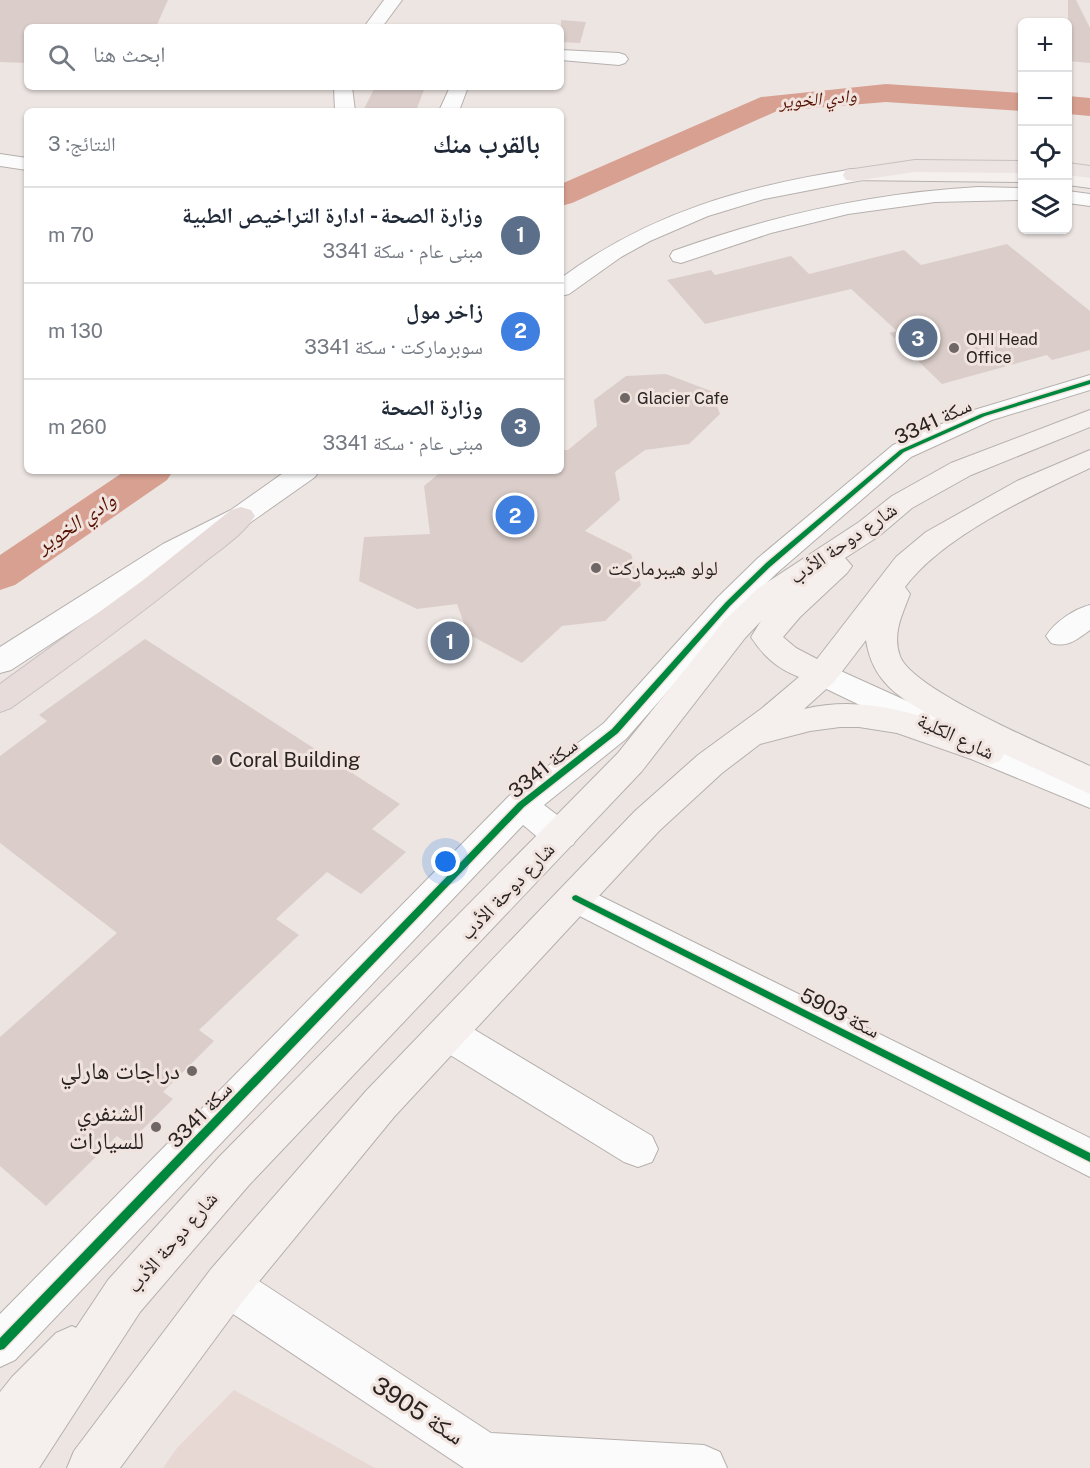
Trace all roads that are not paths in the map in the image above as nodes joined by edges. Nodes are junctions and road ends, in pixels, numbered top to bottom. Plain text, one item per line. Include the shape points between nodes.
1 (393, 0) edge
2 (375, 24) edge
3 (564, 55) edge
4 (619, 59) dead end
5 (343, 90) edge
6 (458, 90) edge
7 (345, 108) edge
8 (450, 108) edge
9 (0, 160) edge
10 (24, 164) edge
11 (1018, 166) edge
12 (1072, 170) edge
13 (1090, 172) edge
14 (854, 175) junction
15 (1018, 176) edge
16 (1072, 179) edge
17 (1090, 181) edge
18 (1018, 194) edge
19 (1072, 198) edge
20 (1090, 200) edge
21 (681, 256) dead end
22 (564, 288) edge
23 (1090, 382) edge
24 (1090, 418) edge
25 (1090, 458) edge
26 (301, 474) edge
27 (241, 516) junction
28 (869, 529) junction
29 (906, 564) junction
30 (809, 594) junction
31 (1090, 615) edge
32 (1061, 636) dead end
33 (0, 662) edge
34 (823, 674) junction
35 (0, 680) edge
36 (0, 700) edge
37 (739, 741) junction
38 (988, 752) junction
39 (1090, 781) edge
40 (1090, 795) edge
41 (522, 806) junction
42 (561, 836) junction
43 (576, 898) junction
44 (447, 1033) junction
45 (638, 1149) dead end
46 (1090, 1158) edge
47 (227, 1285) junction
48 (124, 1296) junction
49 (0, 1345) edge
50 (0, 1432) edge
51 (11, 1468) edge
52 (91, 1468) edge
53 (704, 1468) edge

1 - 2 street
3 - 4 street
5 - 7 street
6 - 8 street
9 - 10 street
11 - 14 main road via 915,166
12 - 13 main road
14 - 15 main road
14 - 22 street via 762,190 718,203 611,253
16 - 17 main road
18 - 21 street via 933,197 835,209 733,236
19 - 20 street
23 - 41 street, سكة 3341 via 984,415 902,451 768,564 615,730
24 - 28 main road, شارع دوحة الأدب via 961,469 902,502
25 - 29 main road via 963,522
26 - 27 street
27 - 33 street via 172,551
27 - 35 highway
27 - 36 highway via 154,589
28 - 30 main road
28 - 42 main road, شارع دوحة الأدب via 768,596 734,630 630,762
29 - 30 main road via 875,585 839,630 816,647 795,644 788,637 788,628
29 - 34 main road
29 - 39 main road via 880,633 884,656 896,677 974,725
30 - 34 main road via 772,626 767,637 786,658
31 - 32 street
34 - 37 main road
34 - 38 street, شارع الكلية
37 - 38 main road via 808,719 852,715 902,722
37 - 43 main road via 647,821
38 - 40 street, شارع الكلية
41 - 42 street
41 - 49 street, سكة 3341
42 - 48 main road, شارع دوحة الأدب via 234,1171
43 - 44 main road
43 - 46 street, سكة 5903
44 - 45 street
44 - 47 main road via 380,1104
47 - 52 main road
47 - 53 street, سكة 3905 via 485,1455
48 - 50 main road via 28,1394
48 - 51 main road, شارع دوحة الأدب

